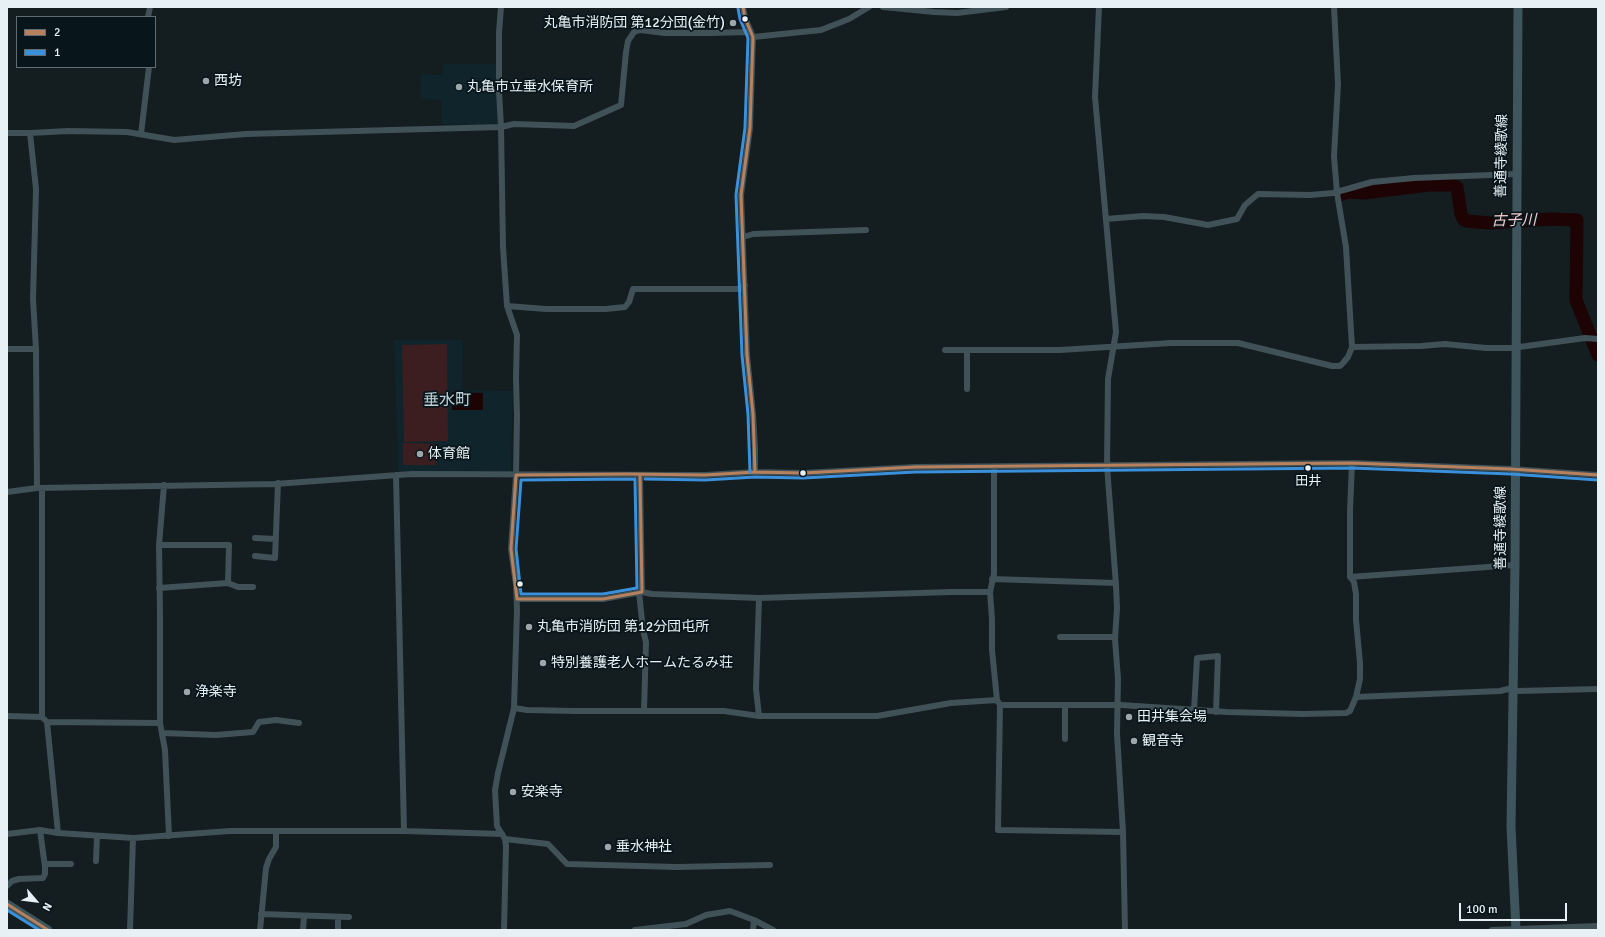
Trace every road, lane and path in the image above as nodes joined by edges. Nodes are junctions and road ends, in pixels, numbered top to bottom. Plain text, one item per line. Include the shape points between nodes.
1 (501, 7) edge
2 (743, 7) edge
3 (868, 7) edge
4 (883, 7) edge
5 (1006, 7) edge
6 (1099, 7) edge
7 (1334, 7) edge
8 (1518, 7) edge
9 (752, 34) junction
10 (149, 68) edge
11 (501, 127) junction
12 (7, 133) edge
13 (30, 133) junction
14 (141, 134) junction
15 (1516, 174) junction
16 (1337, 193) junction
17 (1106, 218) junction
18 (866, 230) dead end
19 (743, 237) junction
20 (745, 285) junction
21 (508, 306) junction
22 (1598, 339) edge
23 (1115, 347) junction
24 (1352, 347) junction
25 (1516, 347) junction
26 (7, 348) edge
27 (36, 349) junction
28 (945, 350) dead end
29 (967, 350) junction
30 (967, 389) dead end
31 (1352, 463) junction
32 (1107, 466) junction
33 (994, 467) junction
34 (1515, 470) junction
35 (755, 472) junction
36 (396, 475) junction
37 (516, 475) junction
38 (640, 475) junction
39 (1598, 475) edge
40 (278, 483) junction
41 (164, 485) junction
42 (39, 488) junction
43 (7, 492) edge
44 (256, 538) dead end
45 (276, 539) junction
46 (159, 545) junction
47 (255, 556) dead end
48 (1515, 565) junction
49 (1350, 577) junction
50 (992, 579) junction
51 (228, 583) junction
52 (1116, 583) junction
53 (253, 587) dead end
54 (159, 588) junction
55 (640, 592) junction
56 (990, 592) junction
57 (759, 598) junction
58 (517, 599) junction
59 (1060, 637) dead end
60 (1115, 637) junction
61 (1512, 688) junction
62 (1598, 689) edge
63 (1356, 697) junction
64 (998, 702) junction
65 (1065, 705) junction
66 (1117, 705) junction
67 (514, 708) junction
68 (1194, 710) junction
69 (644, 711) junction
70 (1216, 712) junction
71 (7, 716) edge
72 (758, 716) junction
73 (42, 717) junction
74 (47, 722) junction
75 (160, 722) junction
76 (299, 723) dead end
77 (162, 733) junction
78 (1065, 739) dead end
79 (40, 830) junction
80 (276, 831) junction
81 (404, 831) junction
82 (1123, 832) junction
83 (58, 833) junction
84 (7, 834) edge
85 (97, 836) junction
86 (169, 836) junction
87 (504, 836) junction
88 (133, 838) junction
89 (96, 861) dead end
90 (45, 864) junction
91 (71, 864) dead end
92 (770, 865) dead end
93 (7, 886) edge
94 (7, 904) edge
95 (261, 914) junction
96 (304, 916) junction
97 (338, 917) junction
98 (349, 917) dead end
99 (754, 920) junction
100 (1598, 926) edge
101 (655, 929) edge
102 (1516, 929) edge
103 (48, 930) edge
104 (130, 930) edge
105 (260, 930) edge
106 (303, 930) edge
107 (338, 930) edge
108 (504, 930) edge
109 (635, 930) edge
110 (753, 930) edge
111 (773, 930) edge
112 (1125, 930) edge
113 (1492, 930) edge

1 - 11 street
2 - 9 street
3 - 9 street via 849,19 821,30
4 - 5 street via 957,13
6 - 17 street via 1095,97
7 - 16 street via 1338,84 1334,156
8 - 15 main road, 善通寺綾歌線
9 - 11 street via 665,33 640,30 634,32 628,41 626,52 621,105 574,126 514,124
9 - 19 street via 750,128 741,195
10 - 14 street
11 - 14 street via 246,134 174,140
11 - 21 street via 503,247
12 - 13 street
13 - 14 street via 68,131
13 - 27 street via 36,189 33,299
15 - 16 street via 1372,182
15 - 25 main road, 善通寺綾歌線
16 - 17 street via 1258,194 1245,205 1237,219 1208,225 1164,217
16 - 24 street via 1346,247
17 - 23 street via 1116,332
18 - 19 street via 753,234
19 - 20 street
20 - 21 street via 740,289 633,289 625,307 606,309
20 - 35 street via 746,355 756,448
21 - 37 street via 517,335
22 - 25 street via 1585,338
23 - 24 street via 1171,343 1238,344 1332,366 1344,363
23 - 29 street
23 - 32 street via 1108,379
24 - 25 street via 1446,344 1486,348
25 - 34 main road, 善通寺綾歌線
26 - 27 street
27 - 42 street
28 - 29 street
29 - 30 street
31 - 32 street
31 - 34 street
31 - 49 street
32 - 33 street
32 - 52 street
33 - 35 street via 915,467 803,473
33 - 50 street
34 - 39 street
34 - 48 main road, 善通寺綾歌線
35 - 38 street
36 - 37 street
36 - 40 street
36 - 81 street
37 - 38 street
37 - 58 street via 510,549
38 - 55 street
40 - 41 street
40 - 45 street
41 - 42 street
41 - 46 street
42 - 43 street
42 - 73 street
44 - 45 street
45 - 47 street via 275,558
46 - 51 street via 228,546
46 - 54 street
48 - 49 street
48 - 61 main road, 善通寺綾歌線
49 - 63 street via 1354,582 1356,594 1360,663
50 - 52 street
50 - 56 street
51 - 53 street via 238,587
51 - 54 street
52 - 60 street
54 - 75 street
55 - 57 street
55 - 58 street via 603,599
55 - 69 street via 646,642
56 - 57 street
56 - 64 street via 992,650
57 - 72 street via 756,689
58 - 67 street
59 - 60 street
60 - 66 street
61 - 62 street via 1517,691
61 - 63 street via 1500,691
61 - 102 main road, 善通寺綾歌線 via 1512,826
63 - 70 street via 1350,711 1346,713
64 - 65 street
64 - 72 street via 951,703 877,716
64 - 82 street via 998,830
65 - 66 street
65 - 78 street
66 - 68 street
66 - 82 street
67 - 69 street
67 - 87 street via 495,790 497,826
68 - 70 street
68 - 70 street via 1197,658 1218,656
69 - 72 street via 724,711
71 - 73 street
73 - 74 street
74 - 75 street
74 - 83 street
75 - 77 street
76 - 77 street via 276,720 259,722 253,732 216,735
77 - 86 street
79 - 83 street
79 - 84 street
79 - 90 street
80 - 81 street
80 - 86 street via 230,831
80 - 95 street via 276,847 266,868
81 - 87 street
82 - 112 street
83 - 85 street
85 - 88 street
85 - 89 street
86 - 88 street
87 - 92 street via 548,844 567,864 677,867
87 - 108 street
88 - 104 street
90 - 91 street
90 - 93 street via 43,878 19,879
94 - 103 main road
95 - 96 street
95 - 105 street
96 - 97 street
96 - 106 street
97 - 98 street
97 - 107 street
99 - 101 street via 730,911 706,915 686,924
99 - 110 street
99 - 111 street
100 - 102 street
101 - 109 street
102 - 113 street

